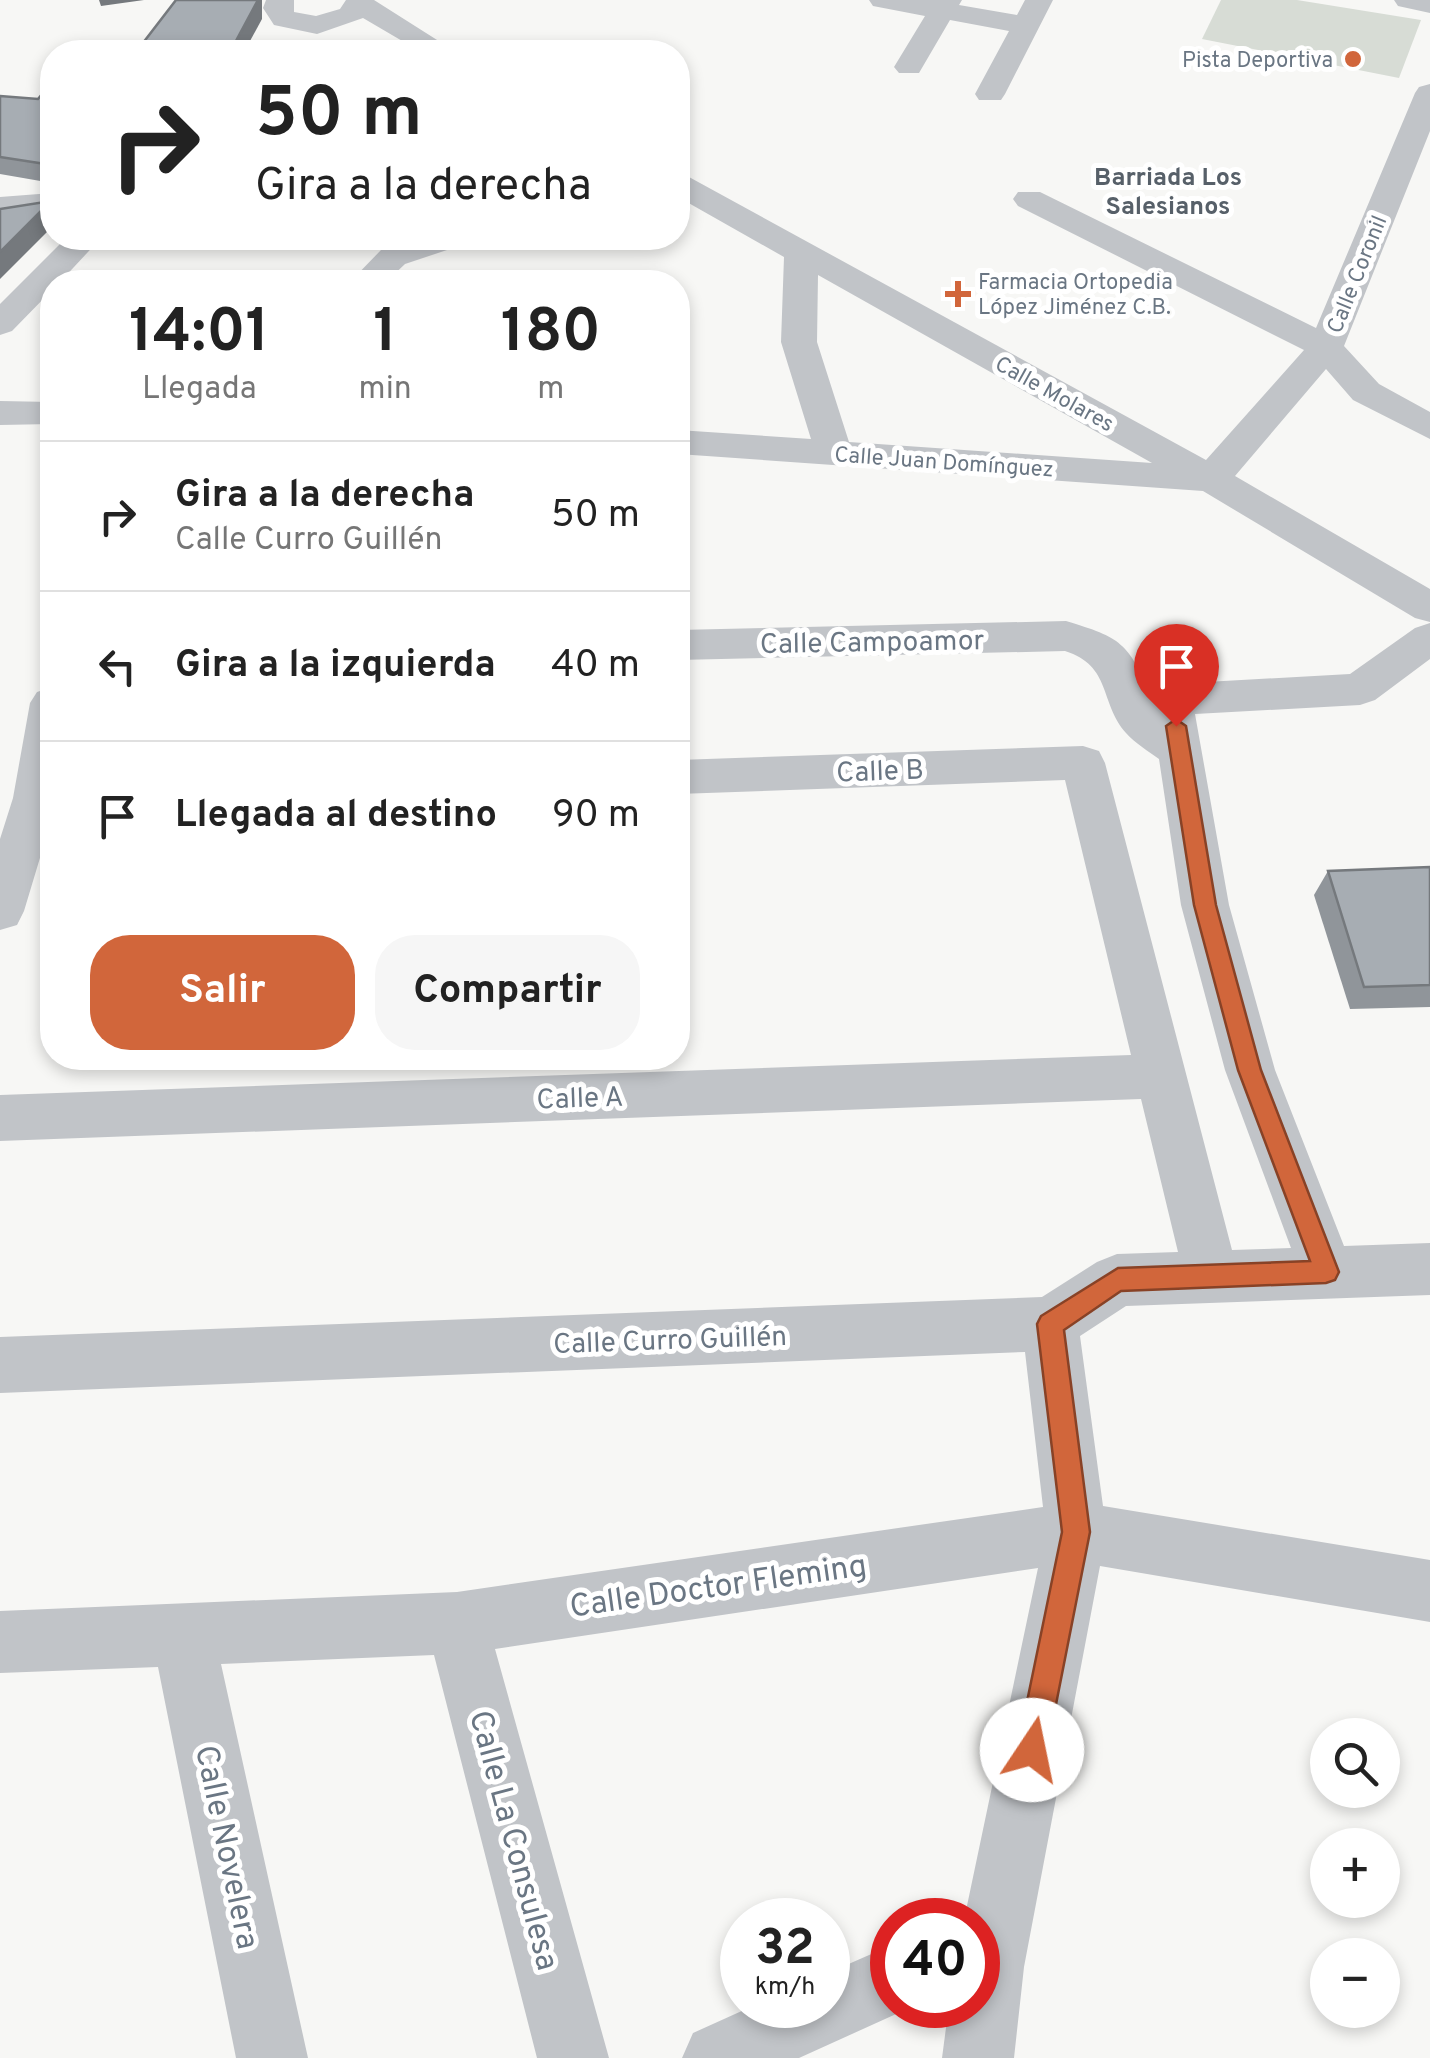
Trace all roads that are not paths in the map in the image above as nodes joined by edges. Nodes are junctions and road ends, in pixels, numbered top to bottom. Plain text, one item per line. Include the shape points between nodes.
1 (884, 0) edge
2 (1408, 0) edge
3 (945, 5) edge
4 (1430, 5) edge
5 (360, 9) edge
6 (1033, 12) edge
7 (284, 29) edge
8 (418, 40) edge
9 (909, 67) dead end
10 (1430, 93) edge
11 (990, 94) dead end
12 (1419, 153) edge
13 (690, 191) edge
14 (1029, 199) dead end
15 (6, 202) edge
16 (40, 203) edge
17 (72, 250) edge
18 (413, 250) edge
19 (801, 252) junction
20 (53, 270) edge
21 (379, 270) edge
22 (40, 283) edge
23 (0, 324) edge
24 (1326, 347) junction
25 (0, 413) edge
26 (40, 413) edge
27 (1430, 427) edge
28 (690, 443) edge
29 (834, 453) junction
30 (1210, 480) junction
31 (1430, 608) edge
32 (1430, 638) edge
33 (690, 646) edge
34 (1181, 753) junction
35 (690, 777) edge
36 (40, 808) edge
37 (0, 911) edge
38 (1161, 1076) junction
39 (0, 1118) edge
40 (1430, 1269) edge
41 (1326, 1272) junction
42 (1212, 1276) junction
43 (1050, 1324) junction
44 (0, 1365) edge
45 (1076, 1532) junction
46 (1430, 1591) edge
47 (457, 1623) junction
48 (183, 1635) junction
49 (0, 1642) edge
50 (998, 1898) edge
51 (870, 1990) edge
52 (980, 2028) edge
53 (272, 2058) edge
54 (573, 2058) edge
55 (718, 2058) edge
56 (978, 2058) edge

1 - 3 street
2 - 4 street
3 - 6 street
3 - 9 street
5 - 7 street
5 - 8 street
6 - 11 street
10 - 12 street, Calle Coronil
12 - 24 street, Calle Coronil
13 - 19 street, Calle Molares
14 - 24 street
15 - 16 street
17 - 20 street
18 - 21 street
19 - 29 street via 799,342
19 - 30 street, Calle Molares
22 - 23 street
24 - 27 street via 1366,392
24 - 30 street, Calle Coronil
25 - 26 street
28 - 29 street, Calle Juan Domínguez
29 - 30 street, Calle Juan Domínguez
30 - 31 street, Calle Molares
32 - 34 street via 1360,689 1171,700
33 - 34 street, Calle Campoamor via 1066,636 1100,647 1141,721
34 - 41 street via 1205,905 1250,1070
35 - 38 street, Calle B via 1083,763
36 - 37 street
38 - 39 street, Calle A
38 - 42 street
40 - 41 street
41 - 42 street
42 - 43 street via 1118,1280
43 - 44 street, Calle Curro Guillén
43 - 45 street
45 - 46 street, Calle Doctor Fleming
45 - 47 street, Calle Doctor Fleming
45 - 50 street
47 - 48 street, Calle Doctor Fleming
47 - 54 street, Calle La Consulesa
48 - 49 street, Calle Doctor Fleming
48 - 53 street, Calle Novelera
51 - 55 street
52 - 56 street

